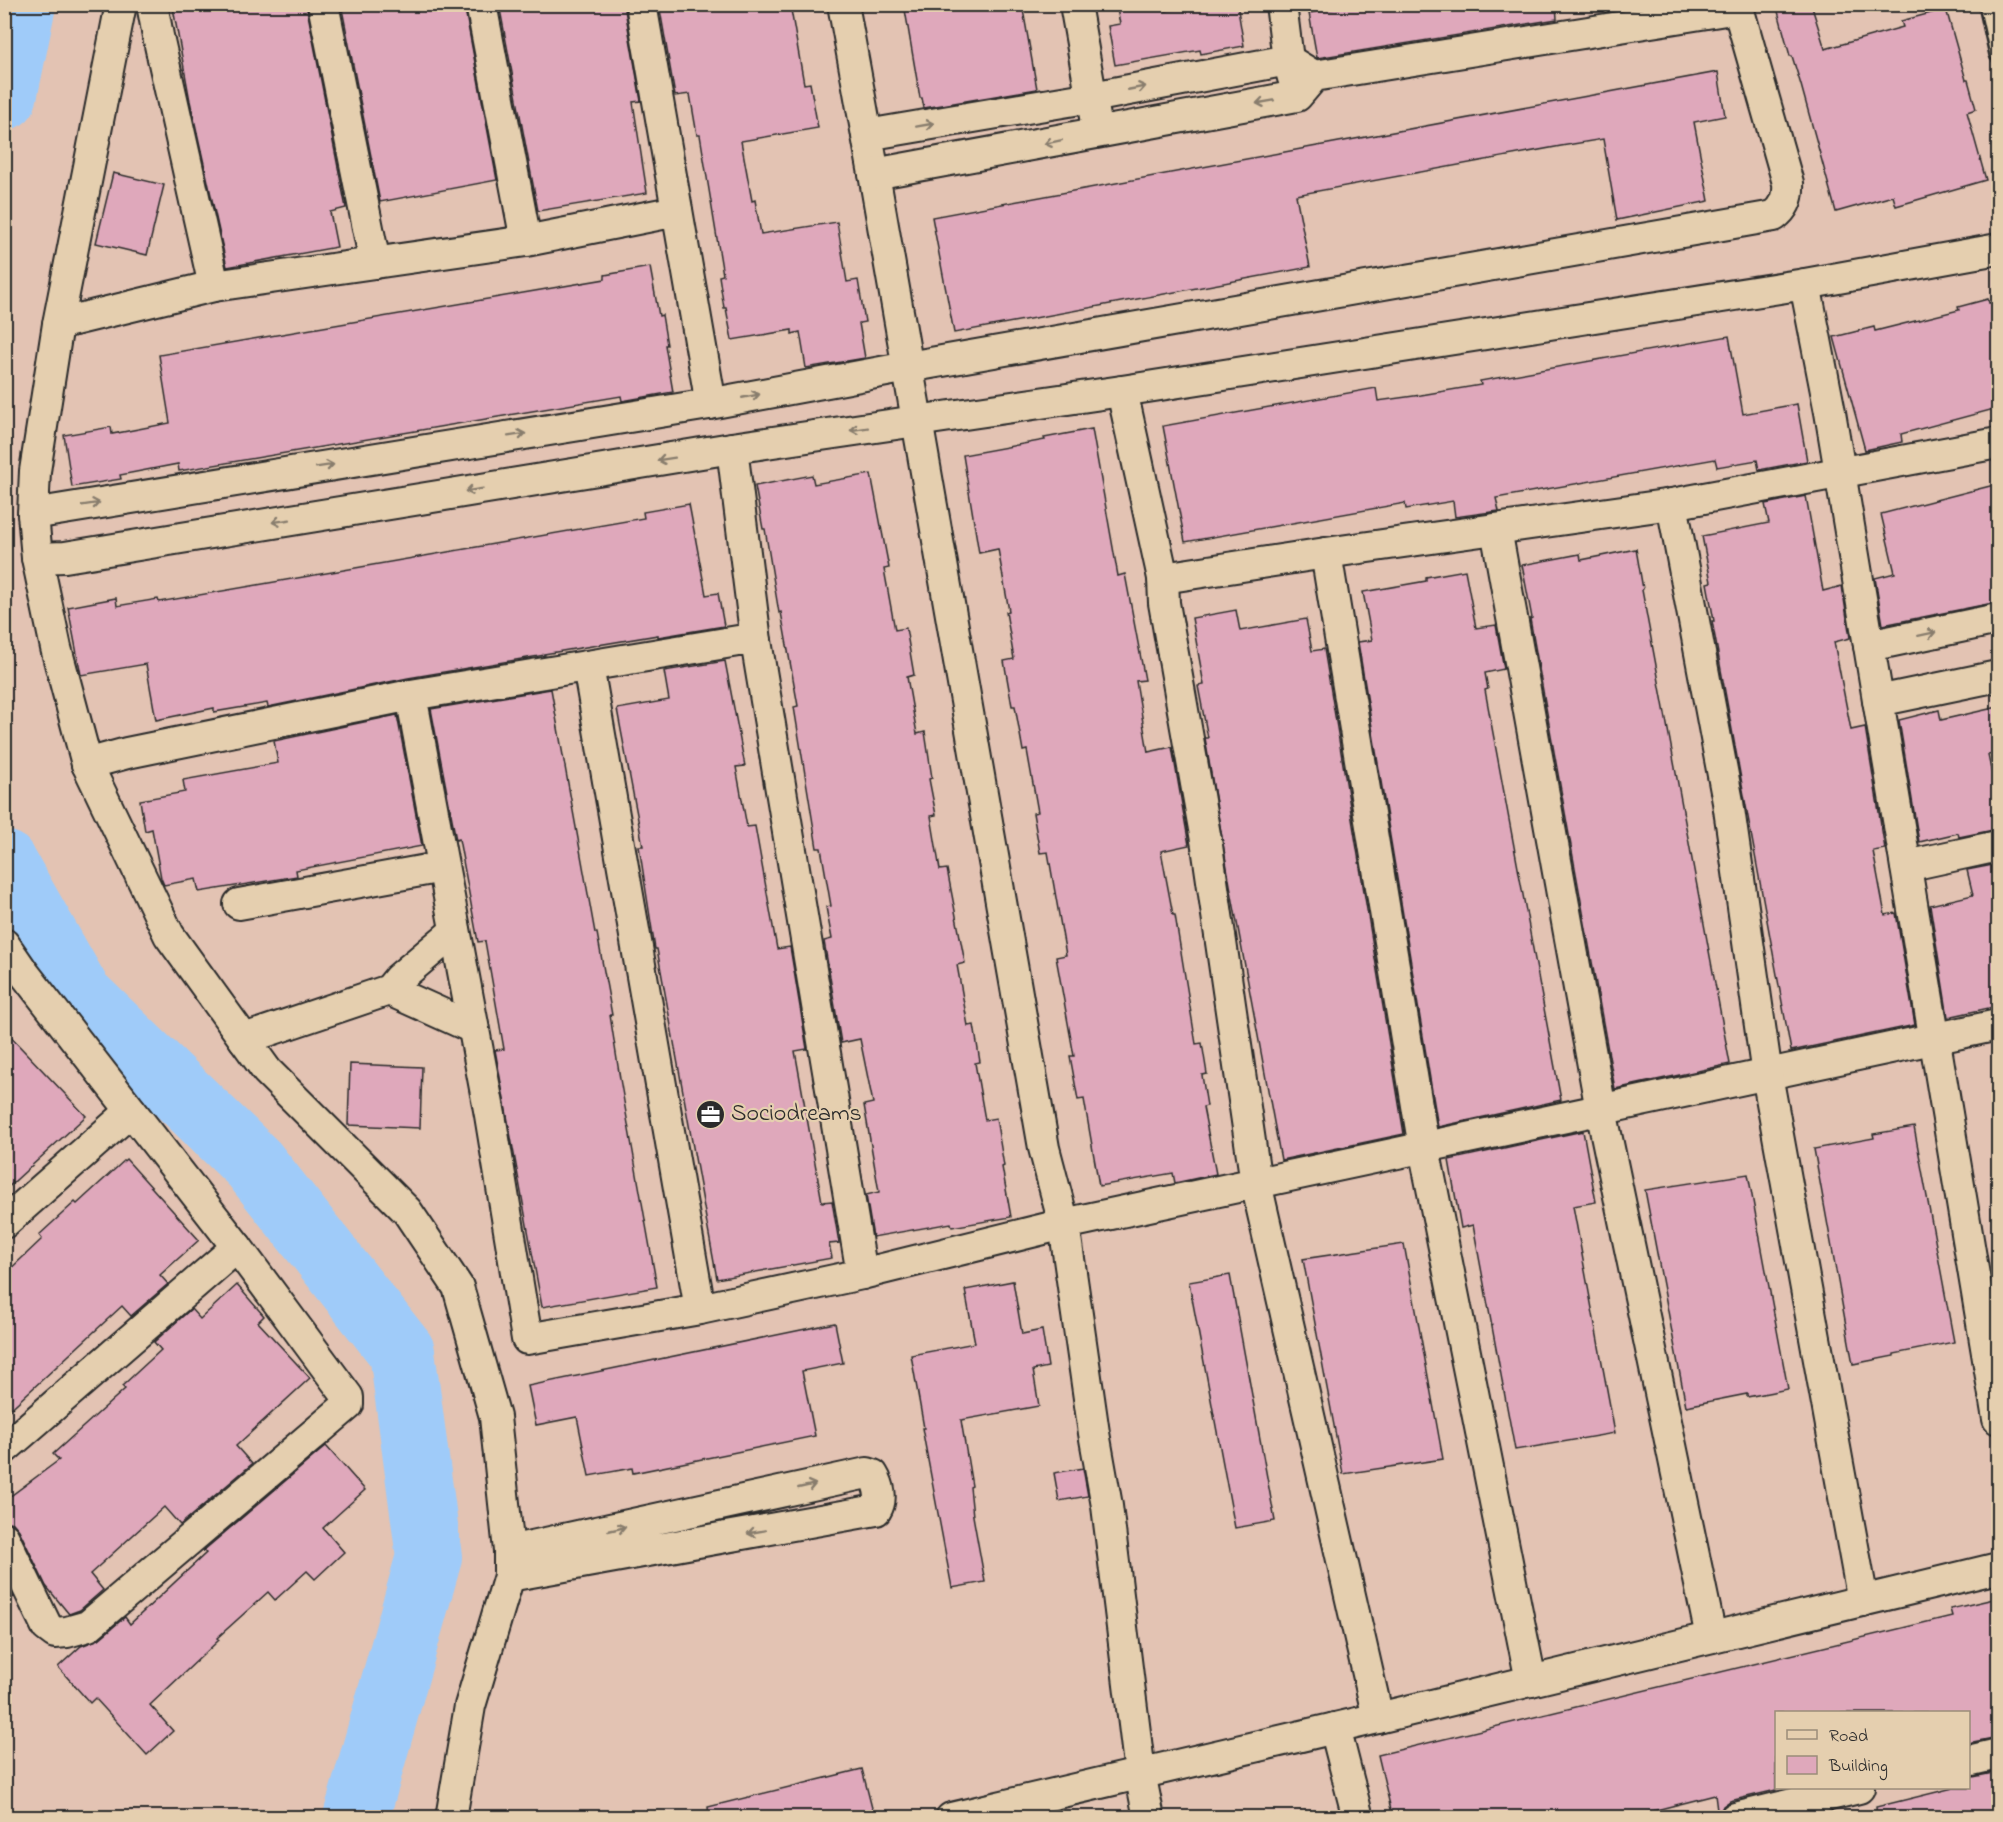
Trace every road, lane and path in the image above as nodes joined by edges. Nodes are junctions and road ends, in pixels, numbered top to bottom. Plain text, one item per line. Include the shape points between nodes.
1 (121, 4) edge
2 (152, 4) edge
3 (323, 4) edge
4 (481, 4) edge
5 (641, 4) edge
6 (843, 4) edge
7 (1075, 4) edge
8 (1281, 4) edge
9 (1987, 4) edge
10 (1737, 6) edge
11 (1998, 54) edge
12 (1288, 60) junction
13 (1305, 86) junction
14 (1092, 97) junction
15 (1098, 132) junction
16 (867, 135) junction
17 (874, 174) junction
18 (677, 211) junction
19 (526, 241) junction
20 (1998, 249) edge
21 (375, 262) junction
22 (1805, 284) junction
23 (214, 286) junction
24 (58, 324) junction
25 (908, 367) junction
26 (1122, 391) junction
27 (709, 404) junction
28 (917, 420) junction
29 (1998, 443) edge
30 (732, 448) junction
31 (1840, 472) junction
32 (1672, 504) junction
33 (33, 514) junction
34 (1496, 529) junction
35 (1326, 553) junction
36 (37, 558) junction
37 (1163, 578) junction
38 (1998, 619) edge
39 (756, 641) junction
40 (1869, 646) junction
41 (588, 666) junction
42 (1998, 676) edge
43 (411, 695) junction
44 (1878, 701) junction
45 (87, 764) junction
46 (1998, 846) edge
47 (1906, 866) junction
48 (443, 867) junction
49 (239, 904) dead end
50 (455, 931) junction
51 (4, 944) edge
52 (14, 982) edge
53 (389, 990) junction
54 (1998, 1025) edge
55 (473, 1028) junction
56 (244, 1039) junction
57 (1935, 1039) junction
58 (1767, 1075) junction
59 (1601, 1110) junction
60 (131, 1111) junction
61 (1424, 1148) junction
62 (1256, 1183) junction
63 (4, 1223) edge
64 (1064, 1224) junction
65 (237, 1247) junction
66 (862, 1274) junction
67 (700, 1309) junction
68 (1998, 1419) edge
69 (4, 1449) edge
70 (4, 1538) edge
71 (509, 1563) junction
72 (1998, 1568) edge
73 (1863, 1601) junction
74 (1712, 1637) junction
75 (1531, 1681) junction
76 (1378, 1718) junction
77 (1335, 1728) junction
78 (1998, 1754) edge
79 (1970, 1761) edge
80 (1140, 1773) junction
81 (1855, 1789) edge
82 (451, 1818) edge
83 (951, 1818) edge
84 (1149, 1818) edge
85 (1358, 1818) edge
86 (1735, 1818) edge

1 - 24 street
2 - 23 street
3 - 21 street
4 - 19 street
5 - 18 street
6 - 16 street
7 - 14 street
8 - 12 street
9 - 11 lane
10 - 13 street
10 - 25 street via 1788,183 1786,203 1774,216
12 - 13 street
14 -> 12 street
13 -> 15 street
14 - 15 street
16 -> 14 street
15 -> 17 street
16 - 17 street
17 - 25 street
18 - 19 street
18 - 27 street
19 - 21 street
20 - 22 street
21 - 23 street
22 - 26 street
22 - 31 street
23 - 24 street
24 - 33 street via 35,471
27 -> 25 street
25 - 28 street
26 - 28 street
26 - 37 street
33 -> 27 street
28 -> 30 street
28 - 64 street via 1044,1148
29 - 31 street
30 -> 36 street via 77,555
30 - 39 street
31 - 32 street
31 - 40 street
32 - 34 street
32 - 58 street via 1728,802
33 - 36 street
34 - 35 street
34 - 59 street
35 - 37 street
35 - 61 street
36 - 45 street
37 - 62 street
40 -> 38 street
39 - 41 street
39 - 66 street
40 - 44 street
41 - 43 street
41 - 67 street
42 - 44 street
43 - 45 street
43 - 48 street
44 - 47 street
45 - 56 street via 170,935
46 - 47 street
47 - 57 street
48 - 49 street
48 - 50 street
50 - 53 street
50 - 55 street
51 - 52 street
52 - 60 street
53 - 55 street
53 - 56 street
54 - 57 street
55 - 67 street via 527,1339
56 - 71 street via 267,1071 407,1210 458,1287 495,1417
57 - 58 street
57 - 68 street
58 - 59 street
58 - 73 street
59 - 61 street
59 - 74 street
60 - 63 street
60 - 65 street
61 - 62 street
61 - 75 street
62 - 64 street
62 - 76 street
64 - 66 street
64 - 80 street via 1107,1506
65 - 69 street
65 - 70 street via 348,1397 348,1405 88,1626 55,1633 47,1627
66 - 67 street
71 -> 71 street via 867,1473 876,1479 880,1498 876,1510
71 - 82 street via 470,1706
72 - 73 street
73 - 74 street
74 - 75 street
75 - 76 street
76 - 77 street
77 - 80 street
77 - 85 street
78 - 79 street
80 - 83 street
80 - 84 street
81 - 86 street

